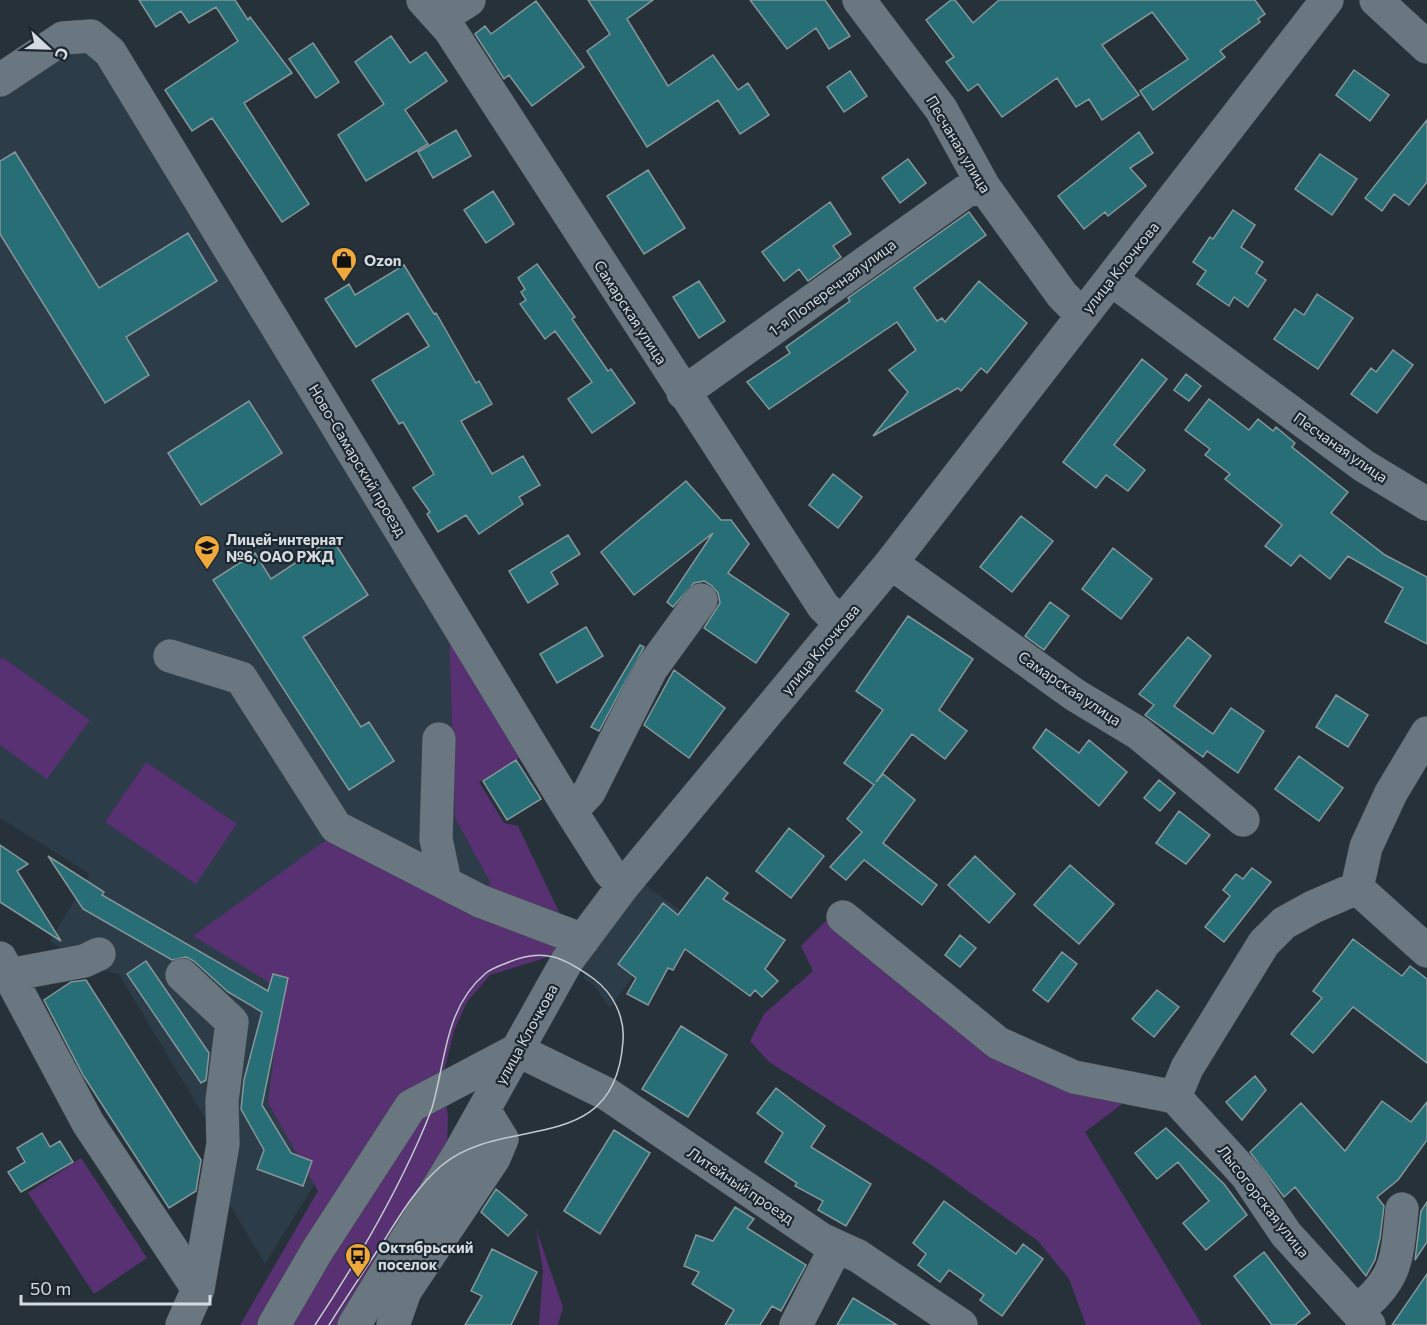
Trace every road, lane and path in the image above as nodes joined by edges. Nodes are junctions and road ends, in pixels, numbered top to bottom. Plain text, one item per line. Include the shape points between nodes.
1 (469, 0) edge
2 (859, 0) edge
3 (1327, 0) edge
4 (1376, 0) edge
5 (432, 9) edge
6 (1427, 47) edge
7 (0, 80) edge
8 (984, 187) junction
9 (1112, 280) junction
10 (1082, 315) junction
11 (683, 393) junction
12 (1427, 504) edge
13 (891, 563) junction
14 (701, 600) dead end
15 (841, 624) junction
16 (170, 656) dead end
17 (1427, 733) edge
18 (439, 739) dead end
19 (571, 811) junction
20 (1243, 820) dead end
21 (445, 882) junction
22 (622, 886) junction
23 (1357, 888) junction
24 (843, 917) dead end
25 (583, 940) junction
26 (1427, 951) edge
27 (99, 954) dead end
28 (4, 966) edge
29 (182, 975) dead end
30 (517, 1050) junction
31 (1175, 1097) junction
32 (483, 1110) junction
33 (1402, 1209) dead end
34 (836, 1246) junction
35 (198, 1288) junction
36 (1363, 1318) edge
37 (182, 1325) edge
38 (274, 1325) edge
39 (354, 1325) edge
40 (393, 1325) edge
41 (796, 1325) edge
42 (962, 1325) edge

1 - 5 street
2 - 8 street, Песчаная улица via 941,110
3 - 9 street, улица Клочкова
4 - 6 street
5 - 11 street, Самарская улица
7 - 19 street, Ново-Самарский проезд via 63,38 92,36 110,52
8 - 10 street, Песчаная улица via 1062,295
8 - 11 street, 1-я Поперечная улица via 966,191
9 - 10 street, улица Клочкова
9 - 12 street, Песчаная улица via 1364,466
10 - 13 street, улица Клочкова
11 - 15 street, Самарская улица via 822,606
13 - 15 street, улица Клочкова
13 - 20 street, Самарская улица via 1075,695 1138,733
14 - 19 street via 651,669 589,792
15 - 22 street, улица Клочкова
16 - 21 street via 242,678 336,827
17 - 23 street via 1391,793 1366,847
18 - 21 street via 436,839
19 - 22 street, Ново-Самарский проезд
21 - 25 street via 480,902
22 - 25 street, улица Клочкова
23 - 26 street
23 - 31 street via 1284,923 1264,943 1187,1068
24 - 31 street via 998,1043 1074,1077
25 - 30 street, улица Клочкова
27 - 28 street via 84,961
28 - 35 street via 88,1123
29 - 35 street via 232,1022 222,1101 224,1144
30 - 32 street, улица Клочкова
30 - 34 street, Литейный проезд via 607,1094
30 - 38 street via 411,1106
31 - 36 street, Лысогорская улица via 1247,1176 1286,1233
32 - 39 street, улица Клочкова
32 - 40 street via 502,1139 494,1158 405,1291
33 - 36 street via 1397,1264
34 - 41 street
34 - 42 street, Литейный проезд via 858,1256
35 - 37 street

